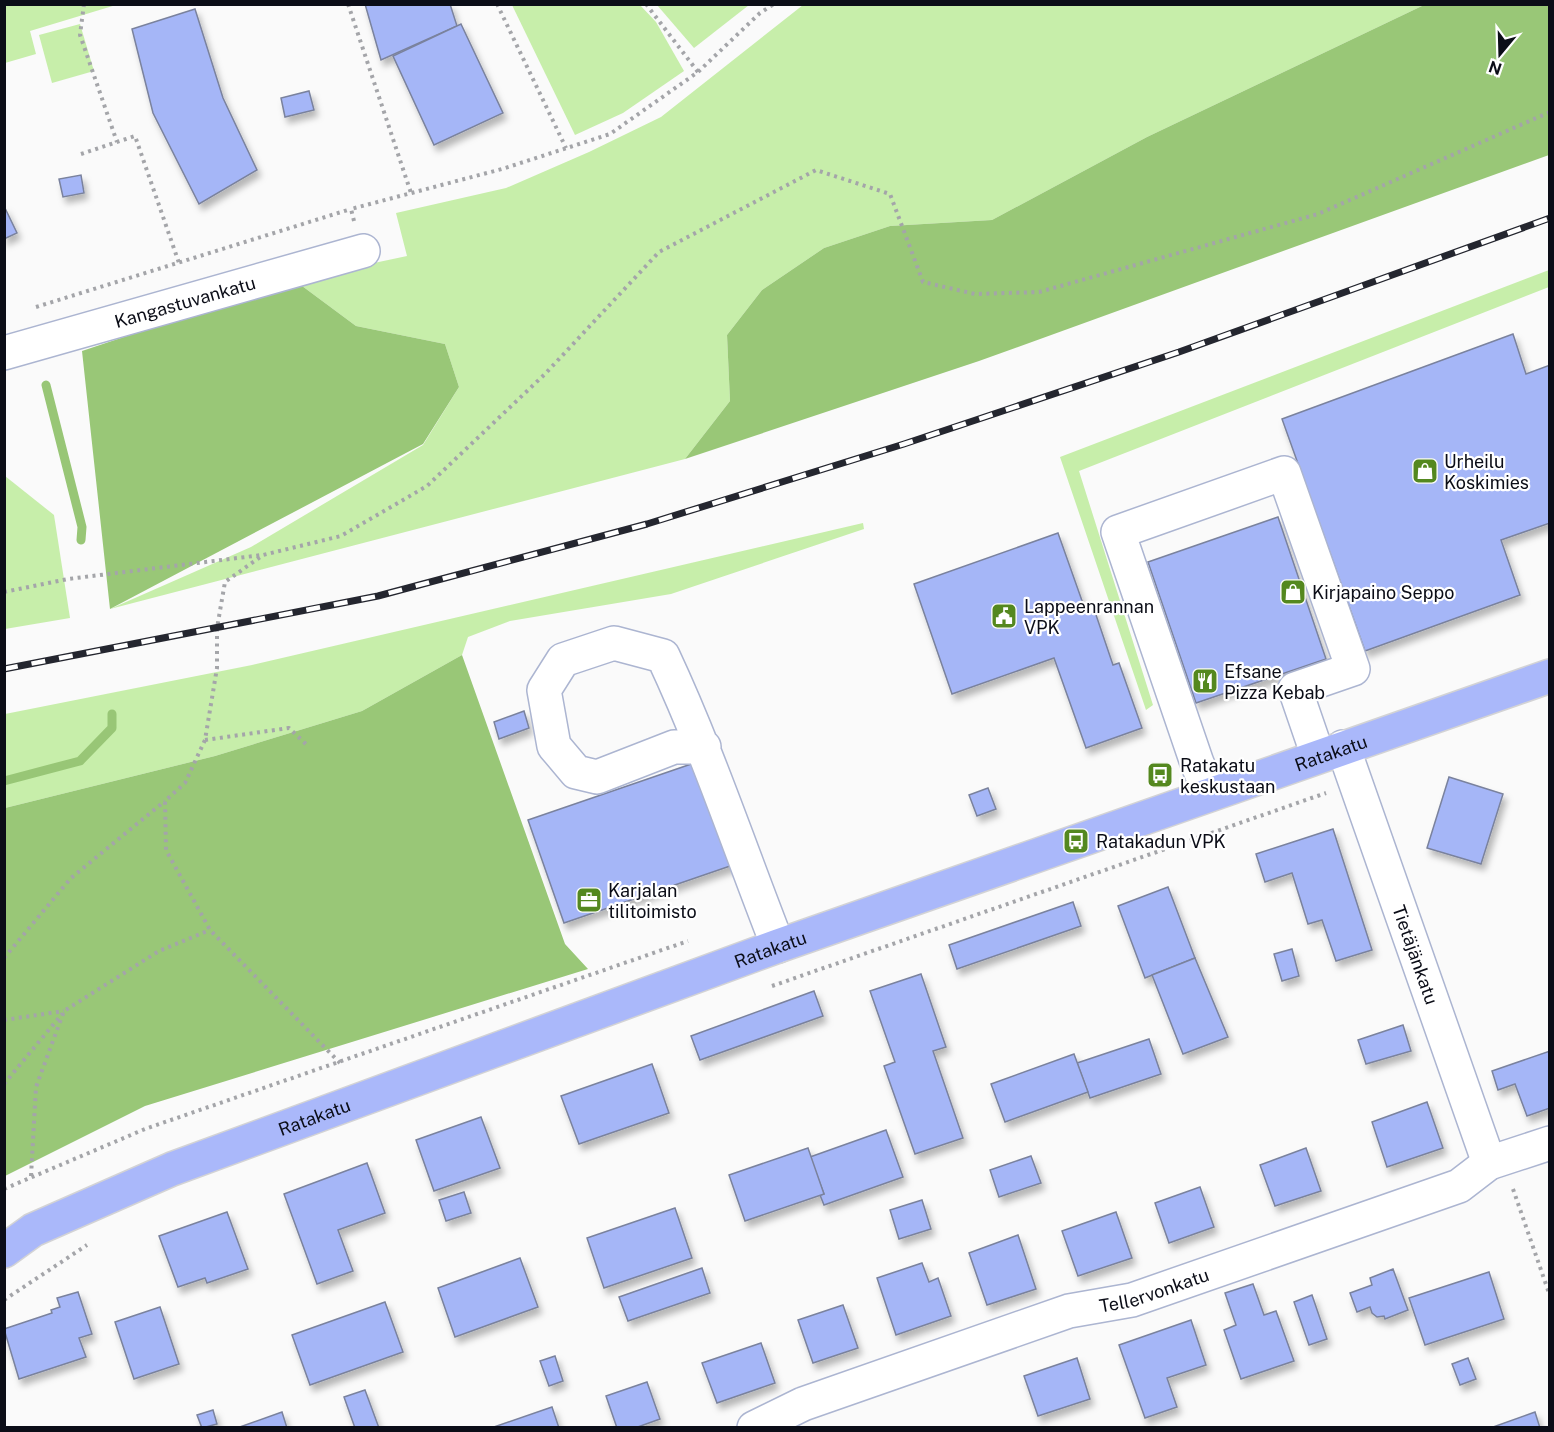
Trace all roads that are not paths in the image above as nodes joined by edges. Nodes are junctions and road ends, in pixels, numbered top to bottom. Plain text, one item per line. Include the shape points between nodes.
1 (363, 251) road end
2 (4, 353) edge
3 (1550, 676) edge
4 (704, 747) junction
5 (1331, 752) junction
6 (1210, 794) junction
7 (778, 946) junction
8 (1550, 1143) edge
9 (1496, 1161) junction
10 (4, 1251) edge
11 (754, 1428) edge

1 - 2 street, Kangastuvankatu
3 - 5 main road, Ratakatu
4 - 4 street via 663,656 614,643 563,660 544,690 554,747 576,772 597,777 674,747
4 - 7 street
5 - 6 main road, Ratakatu
5 - 6 street, Tietäjänkatu via 1295,689 1353,669 1284,473 1118,531
5 - 9 street, Tietäjänkatu via 1355,782
6 - 7 main road, Ratakatu
7 - 10 main road, Ratakatu via 172,1170 33,1230
8 - 9 street, Tellervonkatu
9 - 11 street, Tellervonkatu via 1459,1186 1132,1300 1069,1311 803,1404

